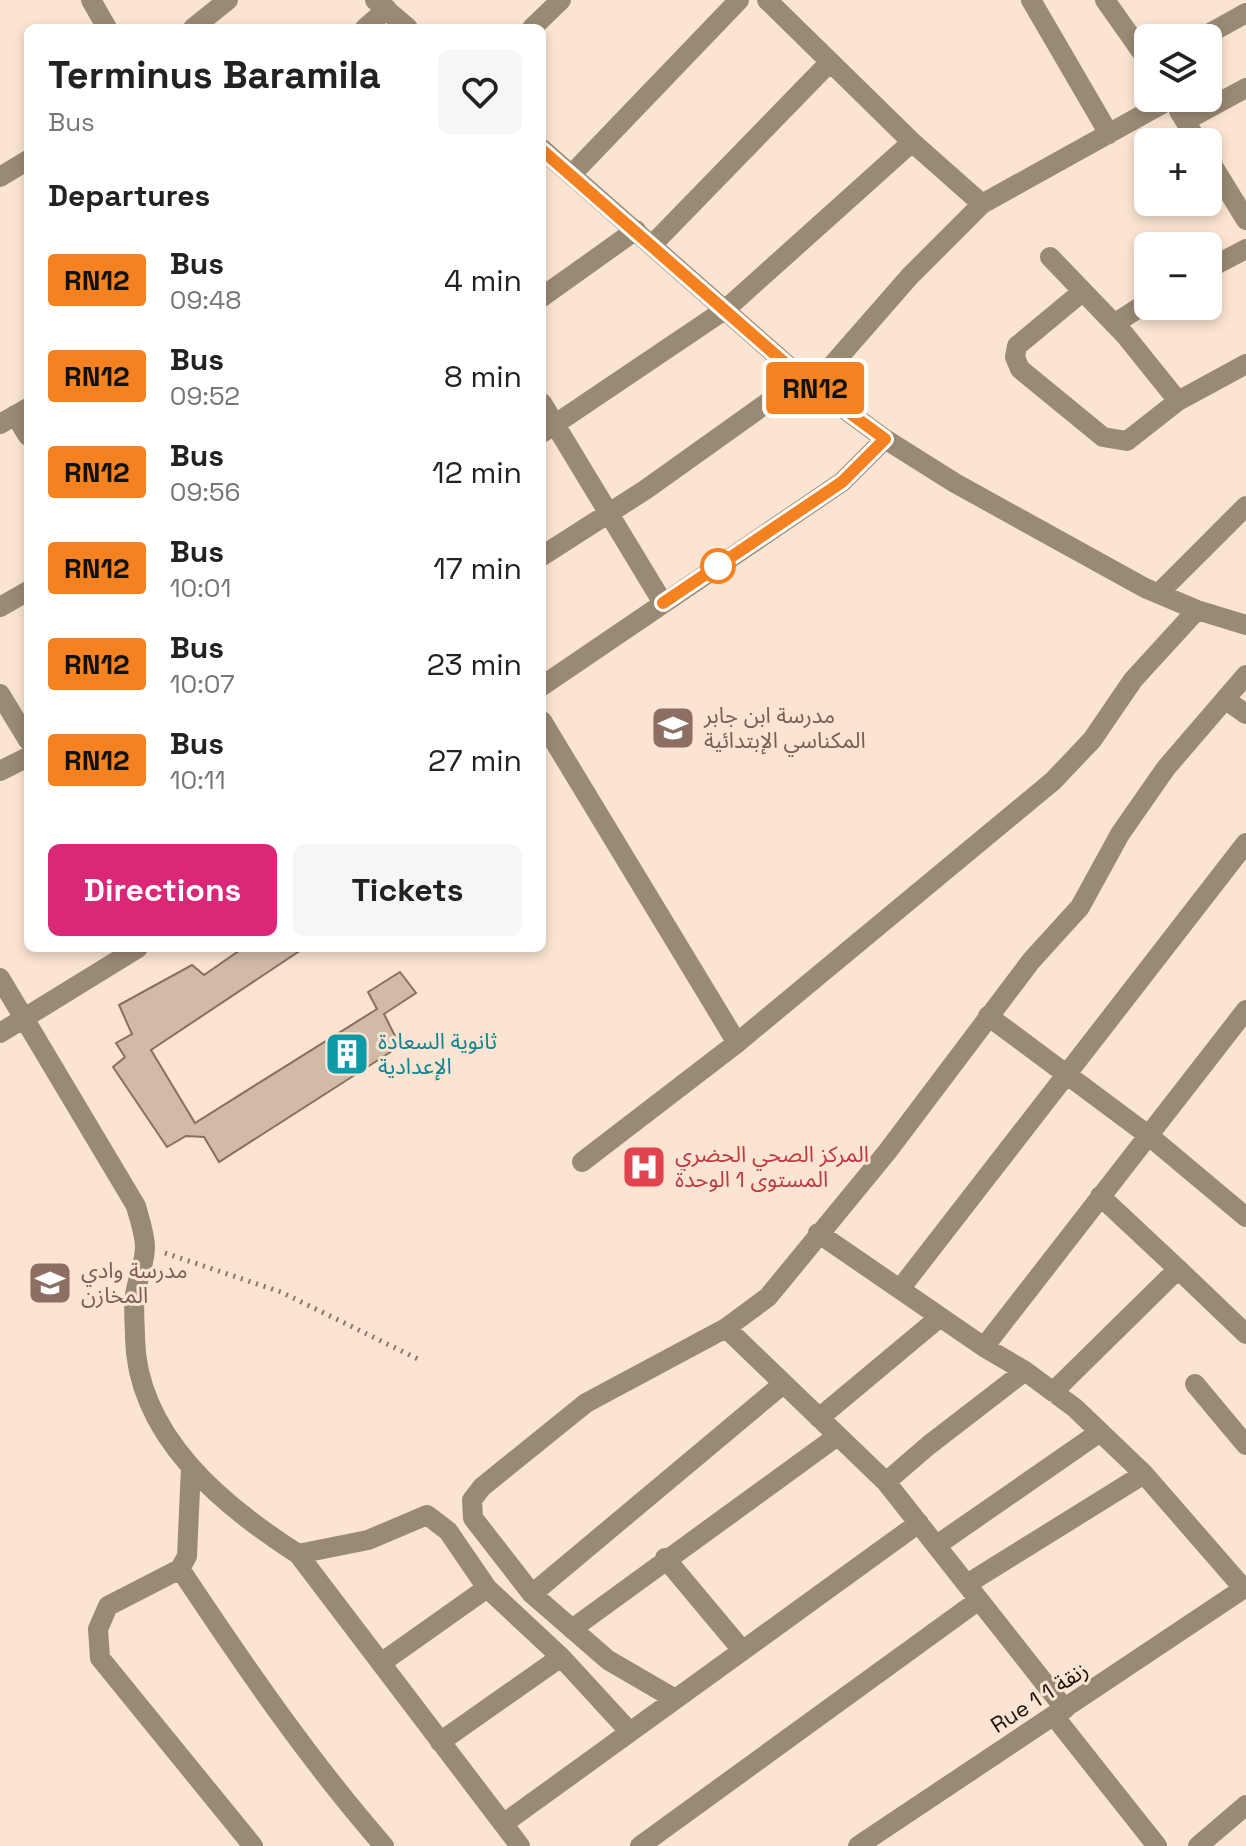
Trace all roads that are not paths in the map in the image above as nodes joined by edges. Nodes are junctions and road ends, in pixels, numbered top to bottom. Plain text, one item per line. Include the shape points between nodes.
1 (91, 0) edge
2 (228, 0) edge
3 (409, 0) edge
4 (561, 0) edge
5 (739, 0) edge
6 (767, 0) edge
7 (1031, 0) edge
8 (1105, 0) edge
9 (1242, 0) edge
10 (1246, 10) edge
11 (391, 13) edge
12 (105, 24) edge
13 (198, 24) edge
14 (372, 24) edge
15 (536, 24) edge
16 (1222, 25) edge
17 (1134, 41) edge
18 (830, 62) junction
19 (1246, 88) edge
20 (1147, 112) edge
21 (1180, 112) edge
22 (1185, 121) junction
23 (1189, 128) edge
24 (1109, 134) junction
25 (912, 142) junction
26 (546, 155) edge
27 (24, 162) edge
28 (573, 173) junction
29 (0, 177) edge
30 (1222, 180) edge
31 (982, 204) junction
32 (1246, 218) edge
33 (636, 230) junction
34 (652, 245) junction
35 (1246, 249) edge
36 (1050, 257) dead end
37 (1222, 262) edge
38 (1082, 292) junction
39 (546, 294) edge
40 (726, 309) junction
41 (1134, 311) edge
42 (1114, 324) junction
43 (1246, 364) edge
44 (808, 383) junction
45 (1178, 401) junction
46 (549, 428) edge
47 (885, 439) junction
48 (1246, 506) edge
49 (608, 514) junction
50 (546, 553) edge
51 (24, 593) edge
52 (1159, 593) junction
53 (663, 603) junction
54 (0, 607) edge
55 (1197, 610) junction
56 (1246, 625) edge
57 (1246, 675) edge
58 (546, 683) edge
59 (0, 694) edge
60 (1226, 700) junction
61 (1246, 714) edge
62 (546, 728) edge
63 (24, 733) edge
64 (24, 759) edge
65 (0, 771) edge
66 (1246, 843) edge
67 (131, 952) edge
68 (0, 978) edge
69 (1246, 1010) edge
70 (988, 1016) junction
71 (22, 1018) junction
72 (0, 1033) edge
73 (737, 1043) junction
74 (1068, 1076) junction
75 (1148, 1135) junction
76 (582, 1162) dead end
77 (1100, 1196) junction
78 (1246, 1217) edge
79 (818, 1233) junction
80 (1178, 1269) junction
81 (900, 1289) junction
82 (940, 1317) junction
83 (726, 1328) junction
84 (1246, 1334) edge
85 (984, 1347) junction
86 (1025, 1371) junction
87 (783, 1384) junction
88 (1195, 1384) dead end
89 (1053, 1392) junction
90 (819, 1418) junction
91 (1100, 1432) junction
92 (836, 1437) junction
93 (1246, 1445) edge
94 (191, 1467) junction
95 (1144, 1474) junction
96 (886, 1482) junction
97 (919, 1523) junction
98 (937, 1545) junction
99 (298, 1554) junction
100 (665, 1558) junction
101 (180, 1569) junction
102 (487, 1588) junction
103 (1245, 1588) edge
104 (973, 1592) junction
105 (532, 1594) junction
106 (572, 1629) junction
107 (742, 1650) junction
108 (561, 1657) junction
109 (381, 1663) junction
110 (675, 1699) junction
111 (1060, 1713) junction
112 (629, 1731) junction
113 (440, 1742) junction
114 (1246, 1805) edge
115 (503, 1824) junction
116 (253, 1846) edge
117 (384, 1846) edge
118 (520, 1846) edge
119 (640, 1846) edge
120 (858, 1846) edge
121 (1157, 1846) edge
122 (1198, 1846) edge

1 - 12 street
2 - 13 street
3 - 11 street
4 - 15 street
5 - 28 street
6 - 18 street
7 - 24 street
8 - 17 street
9 - 10 street
10 - 16 street
11 - 14 street
18 - 25 street
18 - 34 street
19 - 22 street
20 - 24 street
21 - 22 street
22 - 23 street
24 - 31 street
25 - 31 street
25 - 40 street
26 - 28 street
27 - 29 street
28 - 33 street
30 - 32 street
31 - 44 street
33 - 34 street
33 - 39 street
34 - 40 street
35 - 37 street
36 - 38 street
38 - 42 street
38 - 45 street via 1017,346 1020,369 1103,437 1118,442 1127,441
40 - 44 street
40 - 46 street
41 - 42 street
42 - 45 street
43 - 45 street
44 - 47 street
44 - 49 street
46 - 49 street
47 - 52 street via 955,483
47 - 53 street via 842,482
48 - 52 street
49 - 50 street
49 - 53 street
51 - 54 street
52 - 55 street
53 - 58 street
55 - 56 street
55 - 73 street via 1053,781
57 - 60 street
59 - 63 street
60 - 61 street
60 - 70 street via 1198,728 1133,815 1080,907
62 - 73 street
64 - 65 street
66 - 74 street
67 - 71 street
68 - 71 street
69 - 75 street
70 - 74 street
70 - 79 street via 887,1152
71 - 72 street
71 - 94 street via 136,1206 145,1247 135,1296 135,1343 149,1407
73 - 76 street
74 - 75 street
74 - 81 street
75 - 77 street
75 - 78 street
77 - 80 street
77 - 85 street
79 - 81 street
79 - 83 street via 768,1297
80 - 84 street
80 - 89 street
81 - 82 street
82 - 85 street
82 - 90 street
83 - 87 street
83 - 105 street via 586,1403 472,1500 473,1518
85 - 86 street
86 - 89 street
86 - 96 street
87 - 90 street
87 - 105 street
88 - 93 street
89 - 91 street
90 - 92 street
91 - 95 street
91 - 98 street
92 - 96 street
92 - 100 street
94 - 99 street
94 - 101 street via 187,1556
95 - 103 street
95 - 104 street
96 - 97 street
97 - 98 street
97 - 107 street
98 - 104 street
99 - 102 street via 368,1540 427,1515 448,1531
99 - 109 street
100 - 106 street
100 - 107 street
101 - 116 street via 108,1606 98,1629 100,1658
101 - 117 street via 277,1713
102 - 108 street
102 - 109 street
103 - 111 street, Rue 1 زنقة 1
104 - 111 street
104 - 119 street
105 - 106 street
106 - 110 street via 608,1660
107 - 110 street
108 - 112 street
108 - 113 street
109 - 113 street
110 - 112 street
111 - 120 street, Rue 1 زنقة 1
111 - 121 street
112 - 115 street
113 - 115 street
114 - 122 street
115 - 118 street

